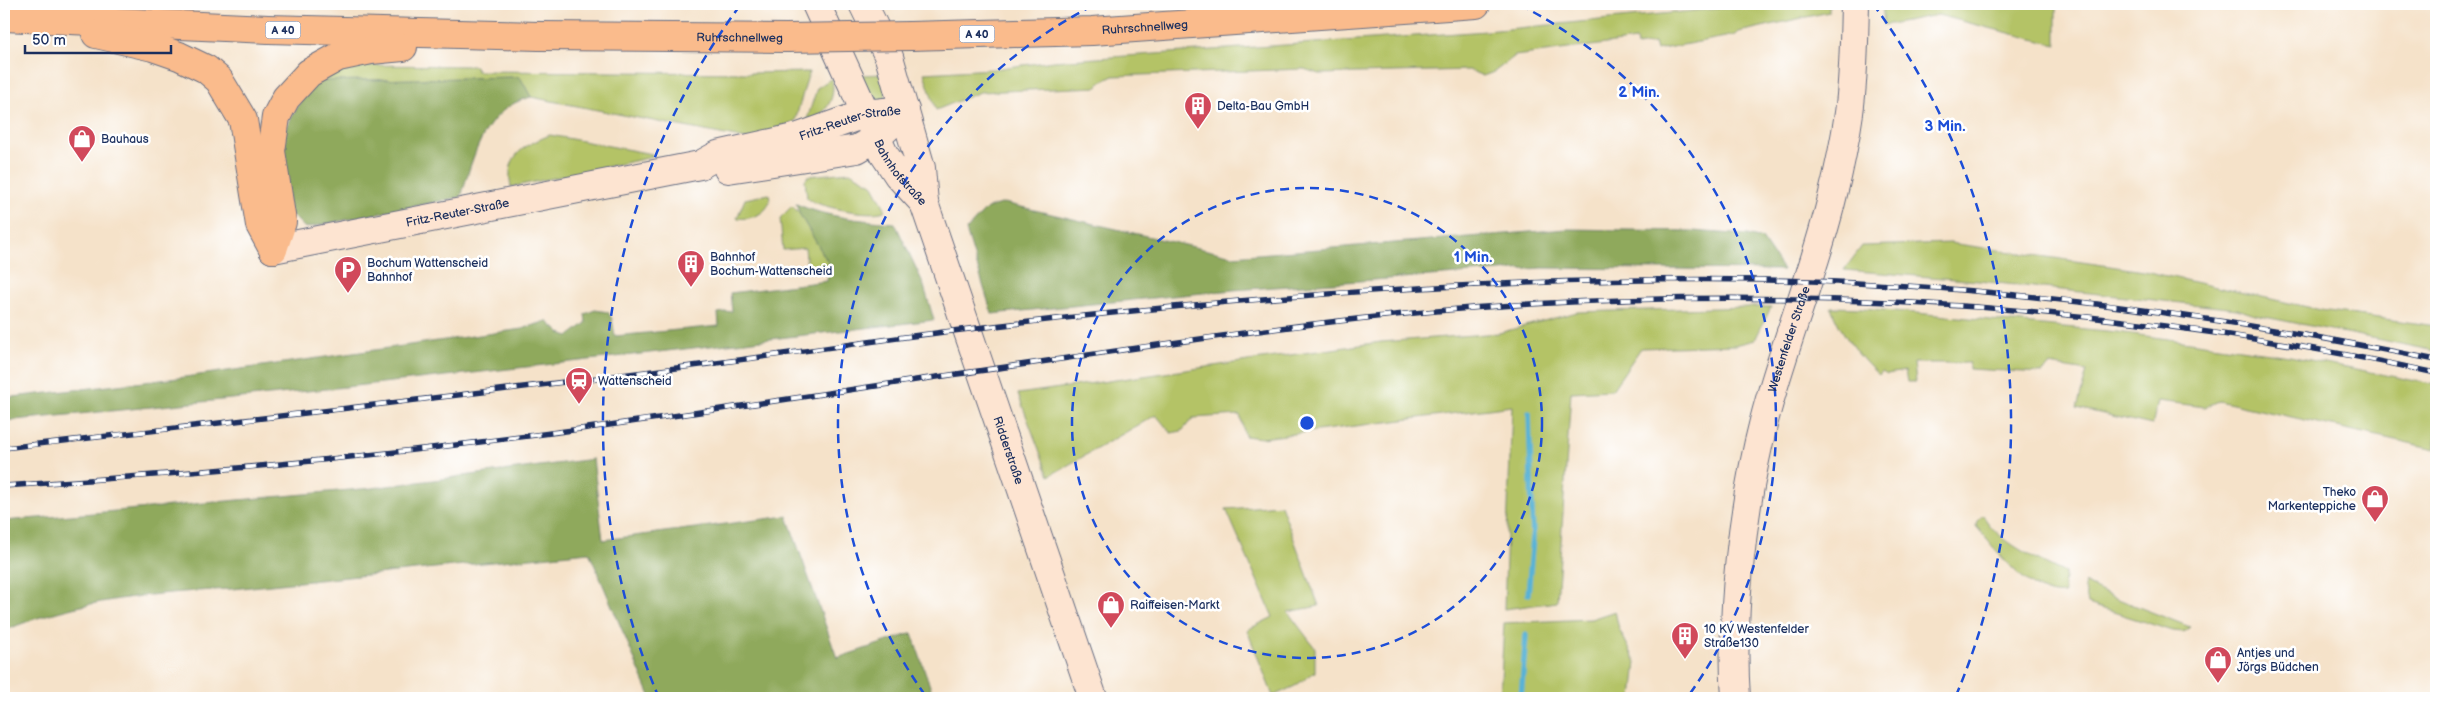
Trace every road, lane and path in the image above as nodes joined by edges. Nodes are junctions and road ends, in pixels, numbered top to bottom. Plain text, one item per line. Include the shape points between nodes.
1 (816, 4) edge
2 (863, 4) edge
3 (1476, 4) edge
4 (1855, 4) edge
5 (16, 18) edge
6 (539, 36) junction
7 (904, 110) junction
8 (864, 114) junction
9 (876, 138) junction
10 (700, 165) junction
11 (924, 203) junction
12 (273, 249) junction
13 (1733, 691) edge
14 (1094, 698) edge

1 - 8 street, Bahnhofstraße
2 - 7 street, Bahnhofstraße via 889,57
3 - 6 highway, Ruhrschnellweg / A 40, bridge via 1092,31 787,38
4 - 13 street, Westenfelder Straße via 1849,113 1839,166 1824,230 1798,304 1756,460 1741,560
5 - 6 highway, Ruhrschnellweg / A 40
5 - 12 highway via 153,47 206,69 219,80 243,120 260,225
6 - 12 highway via 371,50 338,57 309,73 289,94 276,117 271,151 282,222
7 - 8 street, Fritz-Reuter-Straße
7 - 9 street, Fritz-Reuter-Straße
7 - 11 street, Bahnhofstraße via 921,168
8 - 9 street, Bahnhofstraße
8 - 10 street, Fritz-Reuter-Straße via 799,137 718,155
9 - 10 street, Fritz-Reuter-Straße via 858,149 793,160 721,170
9 - 11 street, Bahnhofstraße via 898,175
10 - 12 street, Fritz-Reuter-Straße
11 - 14 street, Ridderstraße

